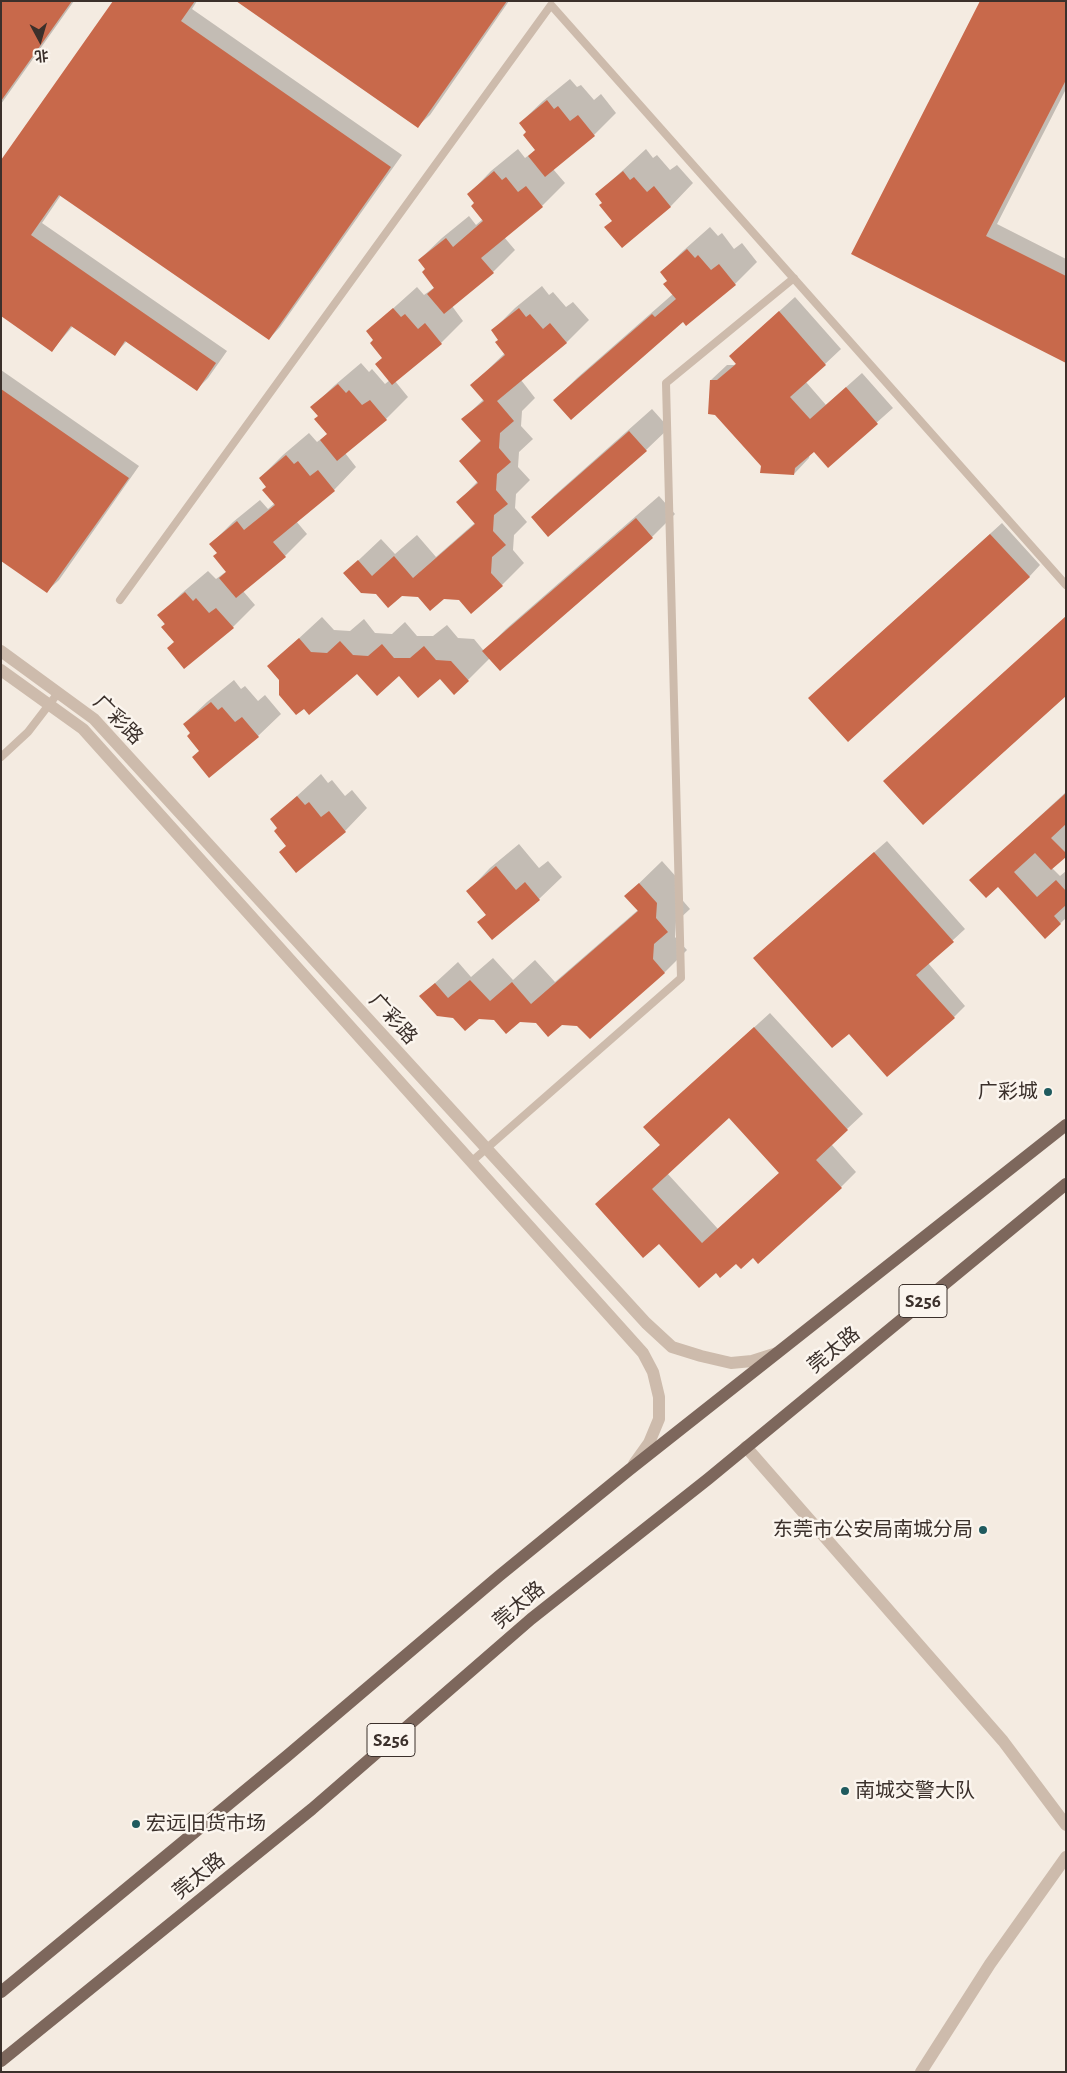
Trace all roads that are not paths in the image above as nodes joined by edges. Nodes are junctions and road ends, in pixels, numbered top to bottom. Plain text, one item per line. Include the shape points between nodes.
1 (794, 278) junction
2 (1066, 585) edge
3 (120, 600) dead end
4 (1, 651) edge
5 (1, 670) edge
6 (58, 692) junction
7 (50, 706) junction
8 (1, 757) edge
9 (1066, 1125) edge
10 (486, 1148) junction
11 (471, 1162) junction
12 (1066, 1184) edge
13 (777, 1353) junction
14 (746, 1447) junction
15 (629, 1470) junction
16 (1066, 1825) edge
17 (1066, 1857) edge
18 (1, 1992) edge
19 (1, 2061) edge
20 (921, 2072) edge

1 - 2 lane
1 - 3 lane via 551,5
1 - 10 lane via 666,383 681,978
4 - 6 street, 广彩路
5 - 7 street, 广彩路
6 - 7 lane
6 - 10 street, 广彩路 via 94,718
7 - 8 lane
7 - 11 street, 广彩路 via 83,729
9 - 13 main road, 莞太路 / S256
10 - 11 lane
10 - 13 street, 广彩路 via 646,1323 672,1347 731,1362 752,1361
11 - 15 street, 广彩路 via 643,1353 653,1372 659,1397 659,1419 649,1443
12 - 14 main road, 莞太路 / S256
13 - 15 main road, 莞太路 / S256
14 - 16 street via 1003,1741
14 - 19 main road, 莞太路 / S256 via 531,1619 312,1809
15 - 18 main road, 莞太路 / S256
17 - 20 street via 990,1964

